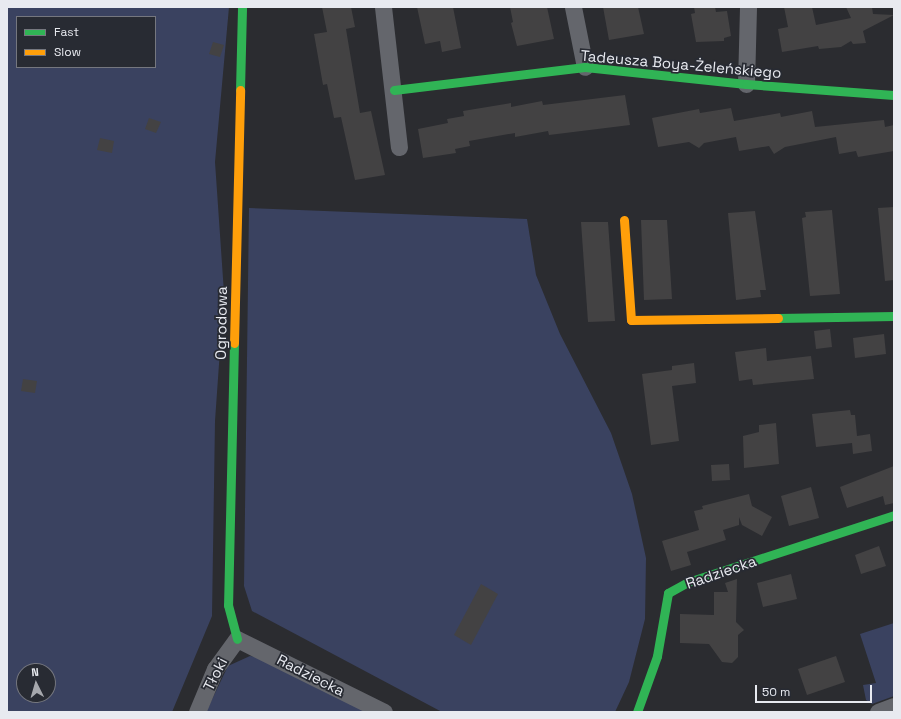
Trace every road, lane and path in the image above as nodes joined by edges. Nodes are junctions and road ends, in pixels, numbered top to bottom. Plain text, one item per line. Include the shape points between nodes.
1 (242, 7) edge
2 (383, 7) edge
3 (573, 7) edge
4 (748, 7) edge
5 (584, 67) junction
6 (746, 84) junction
7 (394, 90) junction
8 (894, 95) edge
9 (399, 147) dead end
10 (624, 220) dead end
11 (894, 316) edge
12 (894, 515) edge
13 (237, 639) junction
14 (894, 706) edge
15 (197, 712) edge
16 (384, 712) edge
17 (637, 712) edge
18 (878, 712) edge

1 - 13 street, Ogrodowa via 228,605
2 - 7 street
3 - 5 street
4 - 6 street
5 - 6 street, Tadeusza Boya-Żeleńskiego
5 - 7 street, Tadeusza Boya-Żeleńskiego
6 - 8 street, Tadeusza Boya-Żeleńskiego
7 - 9 street
10 - 11 street via 631,320
12 - 17 street, Radziecka via 688,582 668,592 657,656
13 - 15 street, Tłoki via 216,669
13 - 16 street, Radziecka
14 - 18 street

